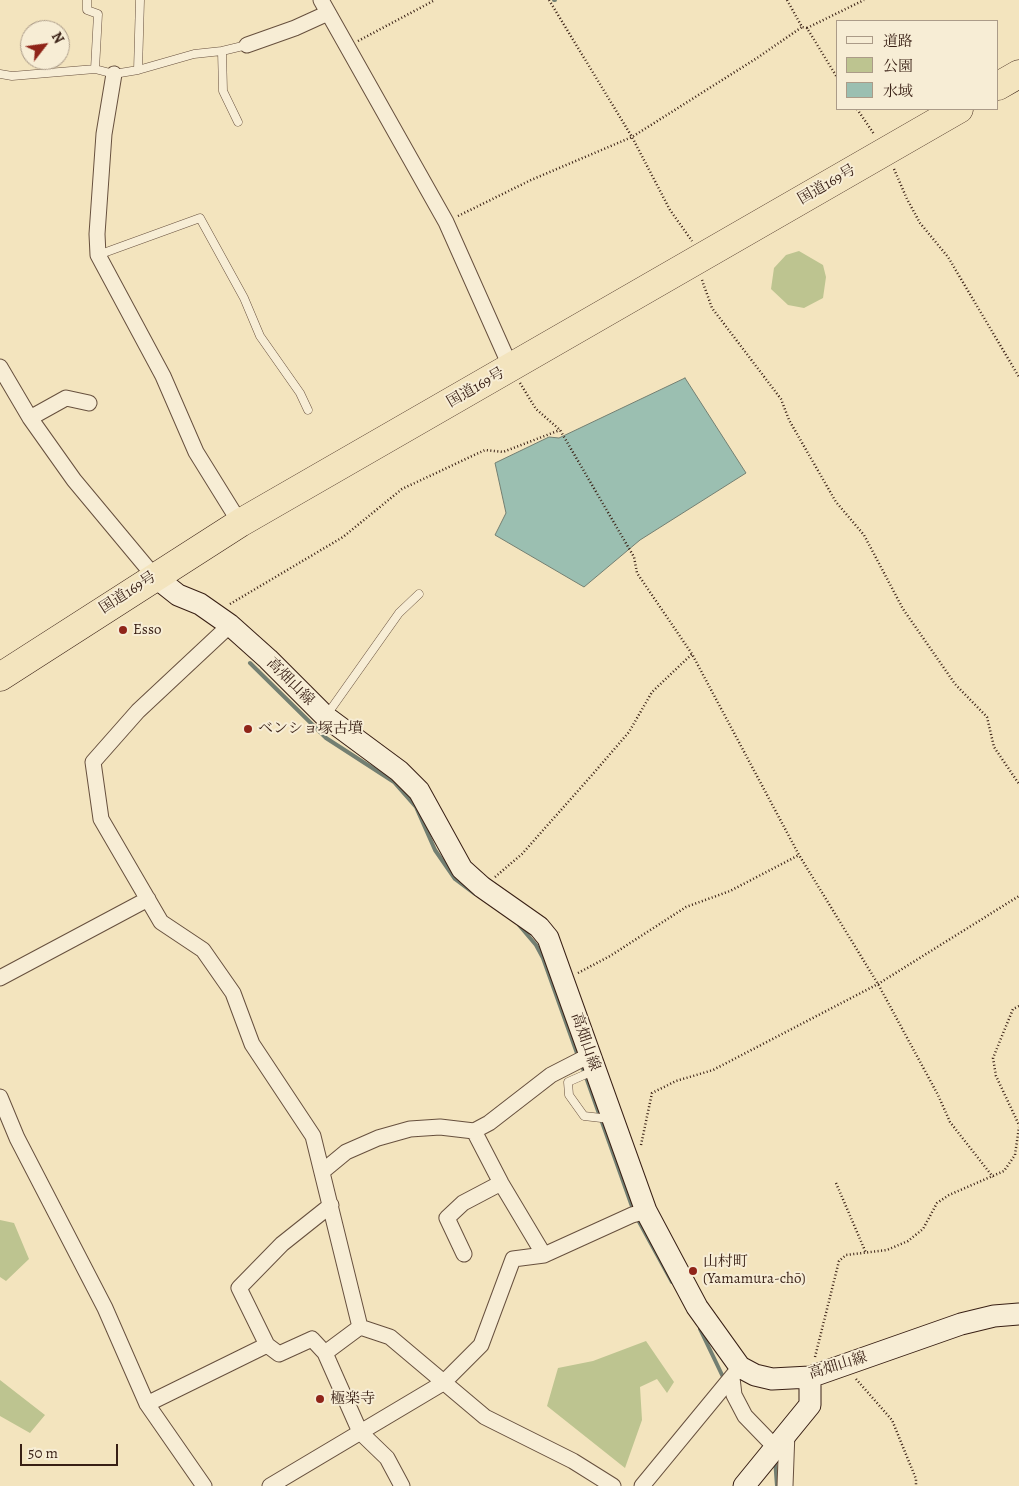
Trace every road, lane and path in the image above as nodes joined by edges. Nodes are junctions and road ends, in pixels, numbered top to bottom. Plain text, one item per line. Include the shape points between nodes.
1 (87, 0) edge
2 (140, 0) edge
3 (435, 0) edge
4 (549, 0) edge
5 (787, 0) edge
6 (864, 0) edge
7 (325, 7) edge
8 (802, 27) junction
9 (807, 28) junction
10 (247, 45) joint
11 (347, 46) junction
12 (222, 51) junction
13 (96, 68) junction
14 (138, 70) junction
15 (0, 74) edge
16 (114, 74) junction
17 (1019, 74) edge
18 (836, 76) edge
19 (999, 85) edge
20 (857, 110) edge
21 (957, 110) edge
22 (238, 122) dead end
23 (632, 137) junction
24 (886, 151) junction
25 (446, 222) junction
26 (98, 255) junction
27 (702, 258) junction
28 (0, 368) edge
29 (511, 368) junction
30 (1019, 377) edge
31 (89, 403) dead end
32 (308, 410) dead end
33 (30, 418) junction
34 (560, 430) junction
35 (240, 523) junction
36 (154, 576) junction
37 (419, 594) dead end
38 (222, 619) junction
39 (692, 654) junction
40 (0, 677) edge
41 (326, 717) junction
42 (1019, 784) edge
43 (799, 855) junction
44 (482, 887) junction
45 (1019, 896) edge
46 (148, 899) junction
47 (0, 978) edge
48 (564, 980) junction
49 (878, 984) junction
50 (1019, 1006) edge
51 (592, 1062) junction
52 (0, 1097) edge
53 (612, 1119) junction
54 (1019, 1126) edge
55 (474, 1131) junction
56 (627, 1161) junction
57 (323, 1171) junction
58 (993, 1177) junction
59 (501, 1183) junction
60 (836, 1183) dead end
61 (331, 1205) junction
62 (639, 1213) junction
63 (866, 1253) junction
64 (464, 1254) dead end
65 (544, 1255) junction
66 (1019, 1314) edge
67 (360, 1327) junction
68 (267, 1344) junction
69 (325, 1353) junction
70 (844, 1366) junction
71 (810, 1377) junction
72 (731, 1379) junction
73 (442, 1383) junction
74 (147, 1404) junction
75 (360, 1432) junction
76 (777, 1445) junction
77 (204, 1486) edge
78 (270, 1486) edge
79 (402, 1486) edge
80 (613, 1486) edge
81 (642, 1486) edge
82 (744, 1486) edge
83 (786, 1486) edge
84 (916, 1486) edge

1 - 13 lane via 87,10 98,14
2 - 14 lane
3 - 11 path
4 - 23 path
5 - 8 path
6 - 9 path
7 - 10 street via 295,28
7 - 11 street
8 - 9 path
8 - 23 path
9 - 18 path
10 - 12 lane
11 - 25 street
12 - 14 lane via 194,54
12 - 22 lane via 223,91
13 - 15 lane
13 - 16 lane
14 - 16 lane
16 - 26 street via 104,134
17 - 19 highway
20 - 24 path
21 - 24 highway, 国道169号
23 - 25 path via 531,180
23 - 27 path via 670,210
24 - 27 highway, 国道169号
24 - 30 path via 906,199 948,257
25 - 29 street
26 - 32 lane via 200,218 244,298 260,336 300,393
26 - 35 street via 163,376 196,452
27 - 29 highway, 国道169号
27 - 42 path via 703,284 712,308 781,399 789,420 836,502 864,535 902,609 955,684 987,717 994,746
28 - 33 street
29 - 34 path via 536,409
29 - 35 highway, 国道169号
31 - 33 street via 66,398
33 - 36 street via 74,480
34 - 38 path via 503,452 485,450 402,489 344,536
34 - 39 path via 634,557 637,573
35 - 36 highway, 国道169号
36 - 38 main road, 高畑山線 via 178,595
36 - 40 highway, 国道169号
37 - 41 lane via 399,613
38 - 41 main road, 高畑山線
38 - 46 street via 93,762 101,819
39 - 43 path
39 - 44 path via 652,692 629,732 522,854
41 - 44 main road, 高畑山線 via 399,771 419,791 462,869
43 - 48 path via 730,891 686,908 610,956
43 - 49 path
44 - 48 main road, 高畑山線 via 539,927 548,938
45 - 49 path
46 - 47 street
46 - 57 street via 161,922 203,950 233,993 252,1044 313,1136
48 - 51 main road, 高畑山線
49 - 56 path via 713,1070 676,1081 652,1093 640,1150
49 - 58 path via 950,1122
50 - 54 path via 1013,1009 993,1058 996,1076
51 - 53 main road, 高畑山線
51 - 53 lane via 568,1082 569,1096 584,1116
51 - 55 street via 551,1075
52 - 74 street via 17,1138 106,1308
53 - 56 main road, 高畑山線
54 - 58 path via 1015,1155 1004,1171
55 - 57 street via 440,1127 410,1129 346,1152
55 - 59 street
56 - 62 main road, 高畑山線
57 - 61 street
58 - 63 path via 937,1203 923,1229 908,1241 887,1250
59 - 64 street via 463,1203 447,1218
59 - 65 street
60 - 63 path
61 - 67 street
61 - 68 street via 282,1244 239,1288
62 - 65 street
62 - 72 main road, 高畑山線 via 697,1306
63 - 71 path via 846,1255 839,1262
65 - 73 street via 513,1259 481,1345
66 - 70 main road, 高畑山線 via 961,1324
67 - 69 street
67 - 73 street via 390,1337
68 - 69 street via 279,1354 312,1339
68 - 74 street
69 - 75 street
70 - 71 main road, 高畑山線
70 - 84 path via 892,1420
71 - 72 main road, 高畑山線 via 772,1379 755,1375
71 - 76 main road via 810,1405
72 - 76 street via 734,1395 745,1416
72 - 81 street
73 - 75 street
73 - 80 street via 485,1417 573,1461
74 - 77 street
75 - 78 street
75 - 79 street via 387,1458
76 - 82 main road
76 - 83 street

